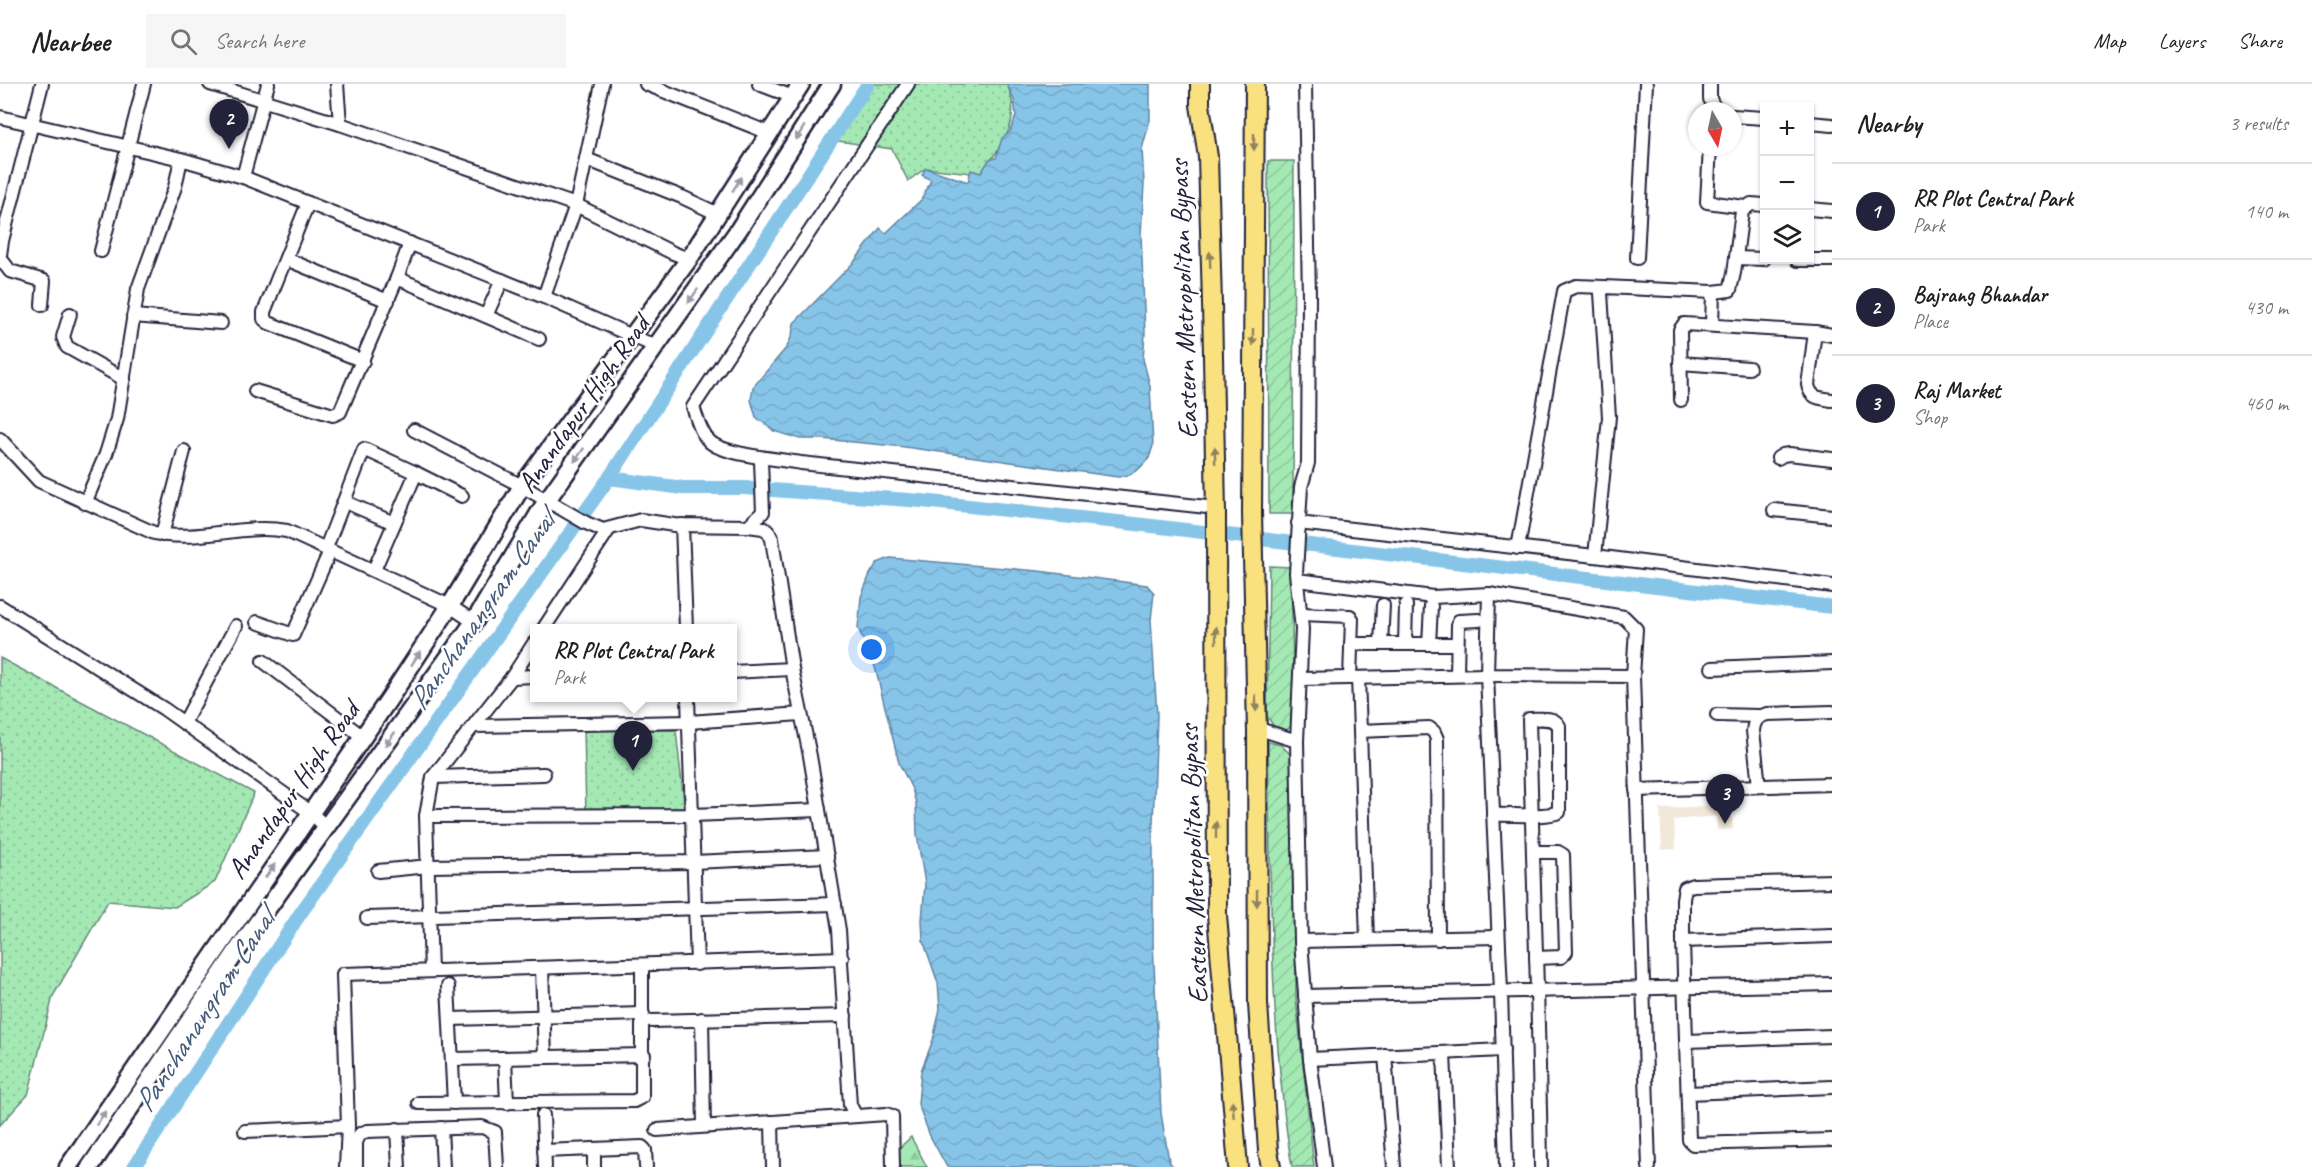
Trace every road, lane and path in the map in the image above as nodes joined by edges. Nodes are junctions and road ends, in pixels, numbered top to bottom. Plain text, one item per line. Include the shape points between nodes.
1 (42, 84) edge
2 (144, 84) edge
3 (210, 84) edge
4 (268, 84) edge
5 (337, 84) edge
6 (602, 84) edge
7 (646, 84) edge
8 (759, 84) edge
9 (832, 84) edge
10 (908, 84) edge
11 (1200, 84) edge
12 (1255, 84) edge
13 (1305, 84) edge
14 (1646, 84) edge
15 (1710, 84) edge
16 (797, 91) edge
17 (263, 100) junction
18 (1713, 102) edge
19 (0, 117) edge
20 (1742, 117) edge
21 (1760, 118) edge
22 (1814, 123) edge
23 (31, 124) junction
24 (340, 124) junction
25 (1832, 125) edge
26 (769, 133) junction
27 (128, 148) junction
28 (1710, 156) edge
29 (181, 159) junction
30 (586, 159) junction
31 (243, 177) junction
32 (308, 203) junction
33 (576, 205) junction
34 (1760, 205) edge
35 (1745, 207) junction
36 (1814, 209) edge
37 (1832, 211) edge
38 (718, 214) junction
39 (410, 243) junction
40 (101, 251) dead end
41 (0, 256) edge
42 (1637, 258) dead end
43 (1736, 258) junction
44 (286, 259) junction
45 (689, 259) junction
46 (1760, 259) edge
47 (1814, 260) edge
48 (1832, 260) edge
49 (397, 278) junction
50 (502, 280) junction
51 (1604, 287) junction
52 (1713, 292) junction
53 (544, 297) junction
54 (388, 301) junction
55 (42, 305) dead end
56 (70, 314) dead end
57 (133, 316) junction
58 (486, 316) junction
59 (221, 323) dead end
60 (1712, 325) junction
61 (1815, 332) junction
62 (1832, 335) edge
63 (633, 337) junction
64 (539, 339) dead end
65 (657, 347) junction
66 (363, 361) junction
67 (1680, 363) junction
68 (1749, 368) dead end
69 (124, 379) junction
70 (255, 391) dead end
71 (1681, 400) dead end
72 (1832, 400) edge
73 (414, 430) dead end
74 (0, 439) edge
75 (184, 451) dead end
76 (1778, 458) dead end
77 (1832, 459) edge
78 (761, 461) dead end
79 (416, 473) junction
80 (522, 486) junction
81 (462, 496) dead end
82 (547, 500) junction
83 (345, 502) junction
84 (85, 503) junction
85 (1216, 510) junction
86 (1774, 510) dead end
87 (1832, 516) edge
88 (394, 523) junction
89 (682, 525) junction
90 (748, 526) junction
91 (1297, 527) junction
92 (609, 530) junction
93 (162, 535) junction
94 (1518, 548) junction
95 (328, 550) junction
96 (1595, 556) junction
97 (374, 570) junction
98 (1297, 577) junction
99 (1832, 586) edge
100 (1489, 594) junction
101 (1383, 604) dead end
102 (1406, 605) dead end
103 (0, 606) edge
104 (450, 606) junction
105 (1431, 606) dead end
106 (1301, 614) junction
107 (1479, 620) dead end
108 (257, 622) dead end
109 (474, 622) junction
110 (547, 624) edge
111 (686, 624) edge
112 (236, 626) dead end
113 (1352, 644) junction
114 (1381, 644) junction
115 (1405, 644) junction
116 (1429, 644) junction
117 (1457, 644) junction
118 (530, 649) edge
119 (263, 661) dead end
120 (1832, 663) edge
121 (1712, 668) dead end
122 (792, 669) junction
123 (737, 672) edge
124 (1457, 675) junction
125 (1488, 675) junction
126 (530, 676) edge
127 (1633, 676) junction
128 (512, 677) junction
129 (1354, 678) junction
130 (1300, 679) junction
131 (688, 702) edge
132 (1832, 712) edge
133 (801, 714) junction
134 (1717, 715) dead end
135 (1760, 716) junction
136 (689, 722) junction
137 (184, 723) junction
138 (474, 726) junction
139 (1256, 728) junction
140 (1360, 731) junction
141 (363, 737) junction
142 (1298, 741) junction
143 (544, 774) dead end
144 (433, 777) junction
145 (1832, 784) edge
146 (1759, 786) junction
147 (1636, 790) junction
148 (819, 810) junction
149 (311, 813) junction
150 (1532, 814) junction
151 (692, 815) junction
152 (1493, 815) junction
153 (426, 816) junction
154 (326, 827) junction
155 (1533, 852) junction
156 (827, 856) junction
157 (693, 862) junction
158 (429, 866) junction
159 (378, 871) dead end
160 (1832, 880) edge
161 (835, 904) junction
162 (695, 907) junction
163 (430, 917) junction
164 (367, 918) dead end
165 (1832, 936) edge
166 (1498, 937) junction
167 (1438, 939) junction
168 (1367, 940) junction
169 (1301, 941) junction
170 (1683, 941) junction
171 (842, 958) junction
172 (1536, 958) junction
173 (697, 964) junction
174 (642, 965) junction
175 (542, 968) junction
176 (431, 971) junction
177 (1832, 984) edge
178 (448, 986) dead end
179 (1642, 987) junction
180 (1684, 988) junction
181 (1537, 990) junction
182 (1502, 991) junction
183 (1305, 996) junction
184 (543, 1016) junction
185 (845, 1016) junction
186 (648, 1017) junction
187 (450, 1018) junction
188 (702, 1020) junction
189 (1832, 1036) edge
190 (1686, 1041) junction
191 (1503, 1050) junction
192 (1444, 1053) junction
193 (644, 1055) junction
194 (1385, 1055) junction
195 (545, 1057) junction
196 (505, 1058) junction
197 (452, 1059) junction
198 (1310, 1059) junction
199 (1832, 1087) edge
200 (1688, 1093) junction
201 (419, 1103) dead end
202 (454, 1103) junction
203 (507, 1103) junction
204 (543, 1115) dead end
205 (856, 1116) junction
206 (772, 1122) junction
207 (348, 1126) junction
208 (704, 1126) junction
209 (441, 1128) junction
210 (398, 1129) junction
211 (657, 1130) dead end
212 (245, 1131) dead end
213 (1832, 1140) edge
214 (594, 1149) junction
215 (544, 1151) junction
216 (68, 1167) edge
217 (90, 1167) edge
218 (346, 1167) edge
219 (356, 1167) edge
220 (399, 1167) edge
221 (443, 1167) edge
222 (497, 1167) edge
223 (545, 1167) edge
224 (594, 1167) edge
225 (646, 1167) edge
226 (773, 1167) edge
227 (893, 1167) edge
228 (1238, 1167) edge
229 (1271, 1167) edge
230 (1324, 1167) edge
231 (1394, 1167) edge
232 (1449, 1167) edge
233 (1506, 1167) edge
234 (1541, 1167) edge
235 (1649, 1167) edge

1 - 23 street
2 - 27 street
3 - 17 street
4 - 17 street
5 - 24 street
6 - 30 street
7 - 26 street
8 - 16 street
9 -> 65 main road, Anandapur High Road
10 - 85 street via 693,407 705,436 710,442 738,453 801,463
85 -> 11 main road, Eastern Metropolitan Bypass via 1208,157
12 -> 139 main road via 1252,513
13 - 91 street via 1308,463
14 - 42 street
15 - 18 street
16 - 26 main road, Anandapur High Road
17 - 24 street
17 - 31 street
19 - 23 street
20 - 21 street
22 - 25 street
23 - 27 street
23 - 41 street
24 - 33 street
38 -> 26 main road, Anandapur High Road
27 - 29 street
27 - 40 street
28 - 35 street via 1707,202
29 - 31 street
29 - 57 street via 175,187 138,289
30 - 33 street
30 - 38 street
31 - 32 street
32 - 39 street
32 - 44 street
33 - 45 street
33 - 53 street
34 - 35 street
35 - 43 street
36 - 37 street
38 - 45 main road, Anandapur High Road
39 - 49 street
39 - 50 street
41 - 55 street via 10,271 44,281
43 - 46 street
43 - 52 street via 1730,290
44 - 54 street
44 - 66 street via 264,319
45 - 63 main road, Anandapur High Road
47 - 48 street
49 - 54 street
49 - 58 street
50 - 53 street
50 - 58 street
51 - 52 street
51 - 94 street via 1576,286 1564,291
51 - 96 street via 1601,293 1609,417
52 - 60 street
53 - 63 street
54 - 66 street
56 - 69 street via 63,337 67,347
57 - 59 street
57 - 69 street
58 - 64 street
60 - 61 street
60 - 67 street via 1684,324 1680,330
61 - 62 street
61 - 72 street via 1808,385 1815,398
63 - 65 street
63 - 80 main road, Anandapur High Road
65 -> 82 main road, Anandapur High Road
66 - 70 street via 337,415
67 - 68 street
67 - 71 street
69 - 84 street via 106,454
73 - 80 street
74 - 84 street via 39,481
75 - 93 street
76 - 77 street via 1789,454
78 - 90 street via 763,512
79 - 81 street
79 - 83 street via 364,449
79 - 88 street
80 - 82 street
80 - 104 main road, Anandapur High Road
82 - 92 street via 586,523
82 - 109 main road, Anandapur High Road
83 - 88 street
83 - 95 street
84 - 93 street
228 -> 85 main road, Eastern Metropolitan Bypass via 1217,915
86 - 87 street
88 - 97 street
89 - 90 street
89 - 92 street via 641,520
89 - 111 street
90 - 122 street via 763,528 772,539
91 - 94 street
91 - 98 street
92 - 110 street
93 - 95 street via 191,537 268,528 287,531
94 - 96 street
95 - 97 street
95 - 108 street via 293,635
96 - 99 street
97 - 104 street
98 - 100 street via 1433,597
98 - 106 street
100 - 125 street
100 - 127 street via 1624,617 1636,629
101 - 114 street
102 - 115 street
103 - 137 street
104 - 109 street
141 -> 104 main road, Anandapur High Road
105 - 116 street
106 - 113 street via 1350,615
106 - 130 street
107 - 117 street via 1459,621
109 -> 154 main road, Anandapur High Road
112 - 137 street
113 - 114 street
113 - 129 street
114 - 115 street
115 - 116 street
116 - 117 street
117 - 124 street
118 - 128 street
119 - 141 street
120 - 121 street
122 - 123 street
122 - 133 street
124 - 125 street
124 - 129 street
125 - 127 street
125 - 152 street
126 - 128 street
127 - 147 street
128 - 138 street
129 - 130 street
129 - 140 street
130 - 142 street
131 - 136 street
132 - 135 street
133 - 136 street
133 - 148 street
134 - 135 street
135 - 146 street via 1753,731
136 - 138 street
136 - 151 street
137 - 149 street
138 - 144 street
139 - 142 street
139 -> 229 main road via 1258,1004
140 - 167 street via 1429,728 1437,739
140 - 168 street
141 - 149 main road, Anandapur High Road
142 - 169 street
143 - 144 street
144 - 153 street
145 - 146 street
146 - 147 street
147 - 179 street
148 - 151 street
148 - 156 street
149 - 154 street
216 -> 149 main road, Anandapur High Road
150 - 150 street via 1529,719 1553,720 1559,726 1561,808 1555,814
150 - 152 street
150 - 155 street
151 - 153 street
151 - 157 street
152 - 166 street
153 - 158 street
154 - 217 main road, Anandapur High Road
155 - 172 street
155 - 172 street via 1563,855 1566,952 1561,957
156 - 157 street
156 - 161 street
157 - 158 street
157 - 162 street
158 - 159 street
158 - 163 street
160 - 170 street via 1685,888
161 - 162 street
161 - 171 street
162 - 163 street
162 - 173 street
163 - 164 street
163 - 176 street
165 - 170 street
166 - 167 street
166 - 182 street
167 - 168 street
168 - 169 street
169 - 183 street
170 - 180 street
171 - 173 street
171 - 185 street
172 - 181 street
173 - 174 street
174 - 175 street
174 - 186 street
175 - 176 street
175 - 184 street
176 - 207 street via 343,974
177 - 180 street
178 - 187 street
179 - 180 street
179 - 181 street
179 - 235 street
180 - 190 street
181 - 182 street
181 - 234 street
182 - 183 street
182 - 191 street
183 - 198 street
184 - 186 street
184 - 187 street
184 - 195 street
185 - 188 street
185 - 205 street via 850,1105
186 - 188 street
186 - 193 street
187 - 197 street
188 - 208 street
189 - 190 street
190 - 200 street
191 - 192 street
191 - 233 street
192 - 194 street
192 - 232 street
193 - 195 street
193 - 203 street via 644,1091 634,1101
194 - 198 street
194 - 231 street
195 - 196 street
196 - 197 street
196 - 203 street
197 - 202 street
198 - 230 street
199 - 200 street
200 - 213 street via 1688,1131 1693,1144
201 - 202 street
202 - 203 street
204 - 215 street
205 - 206 street
205 - 227 street via 892,1116
206 - 208 street
206 - 226 street
207 - 212 street
207 - 218 street
208 - 211 street
209 - 210 street
209 - 221 street
209 - 222 street via 495,1132
210 - 219 street via 360,1134 356,1142
210 - 220 street
214 - 215 street
214 - 224 street
214 - 225 street via 645,1148
215 - 223 street

